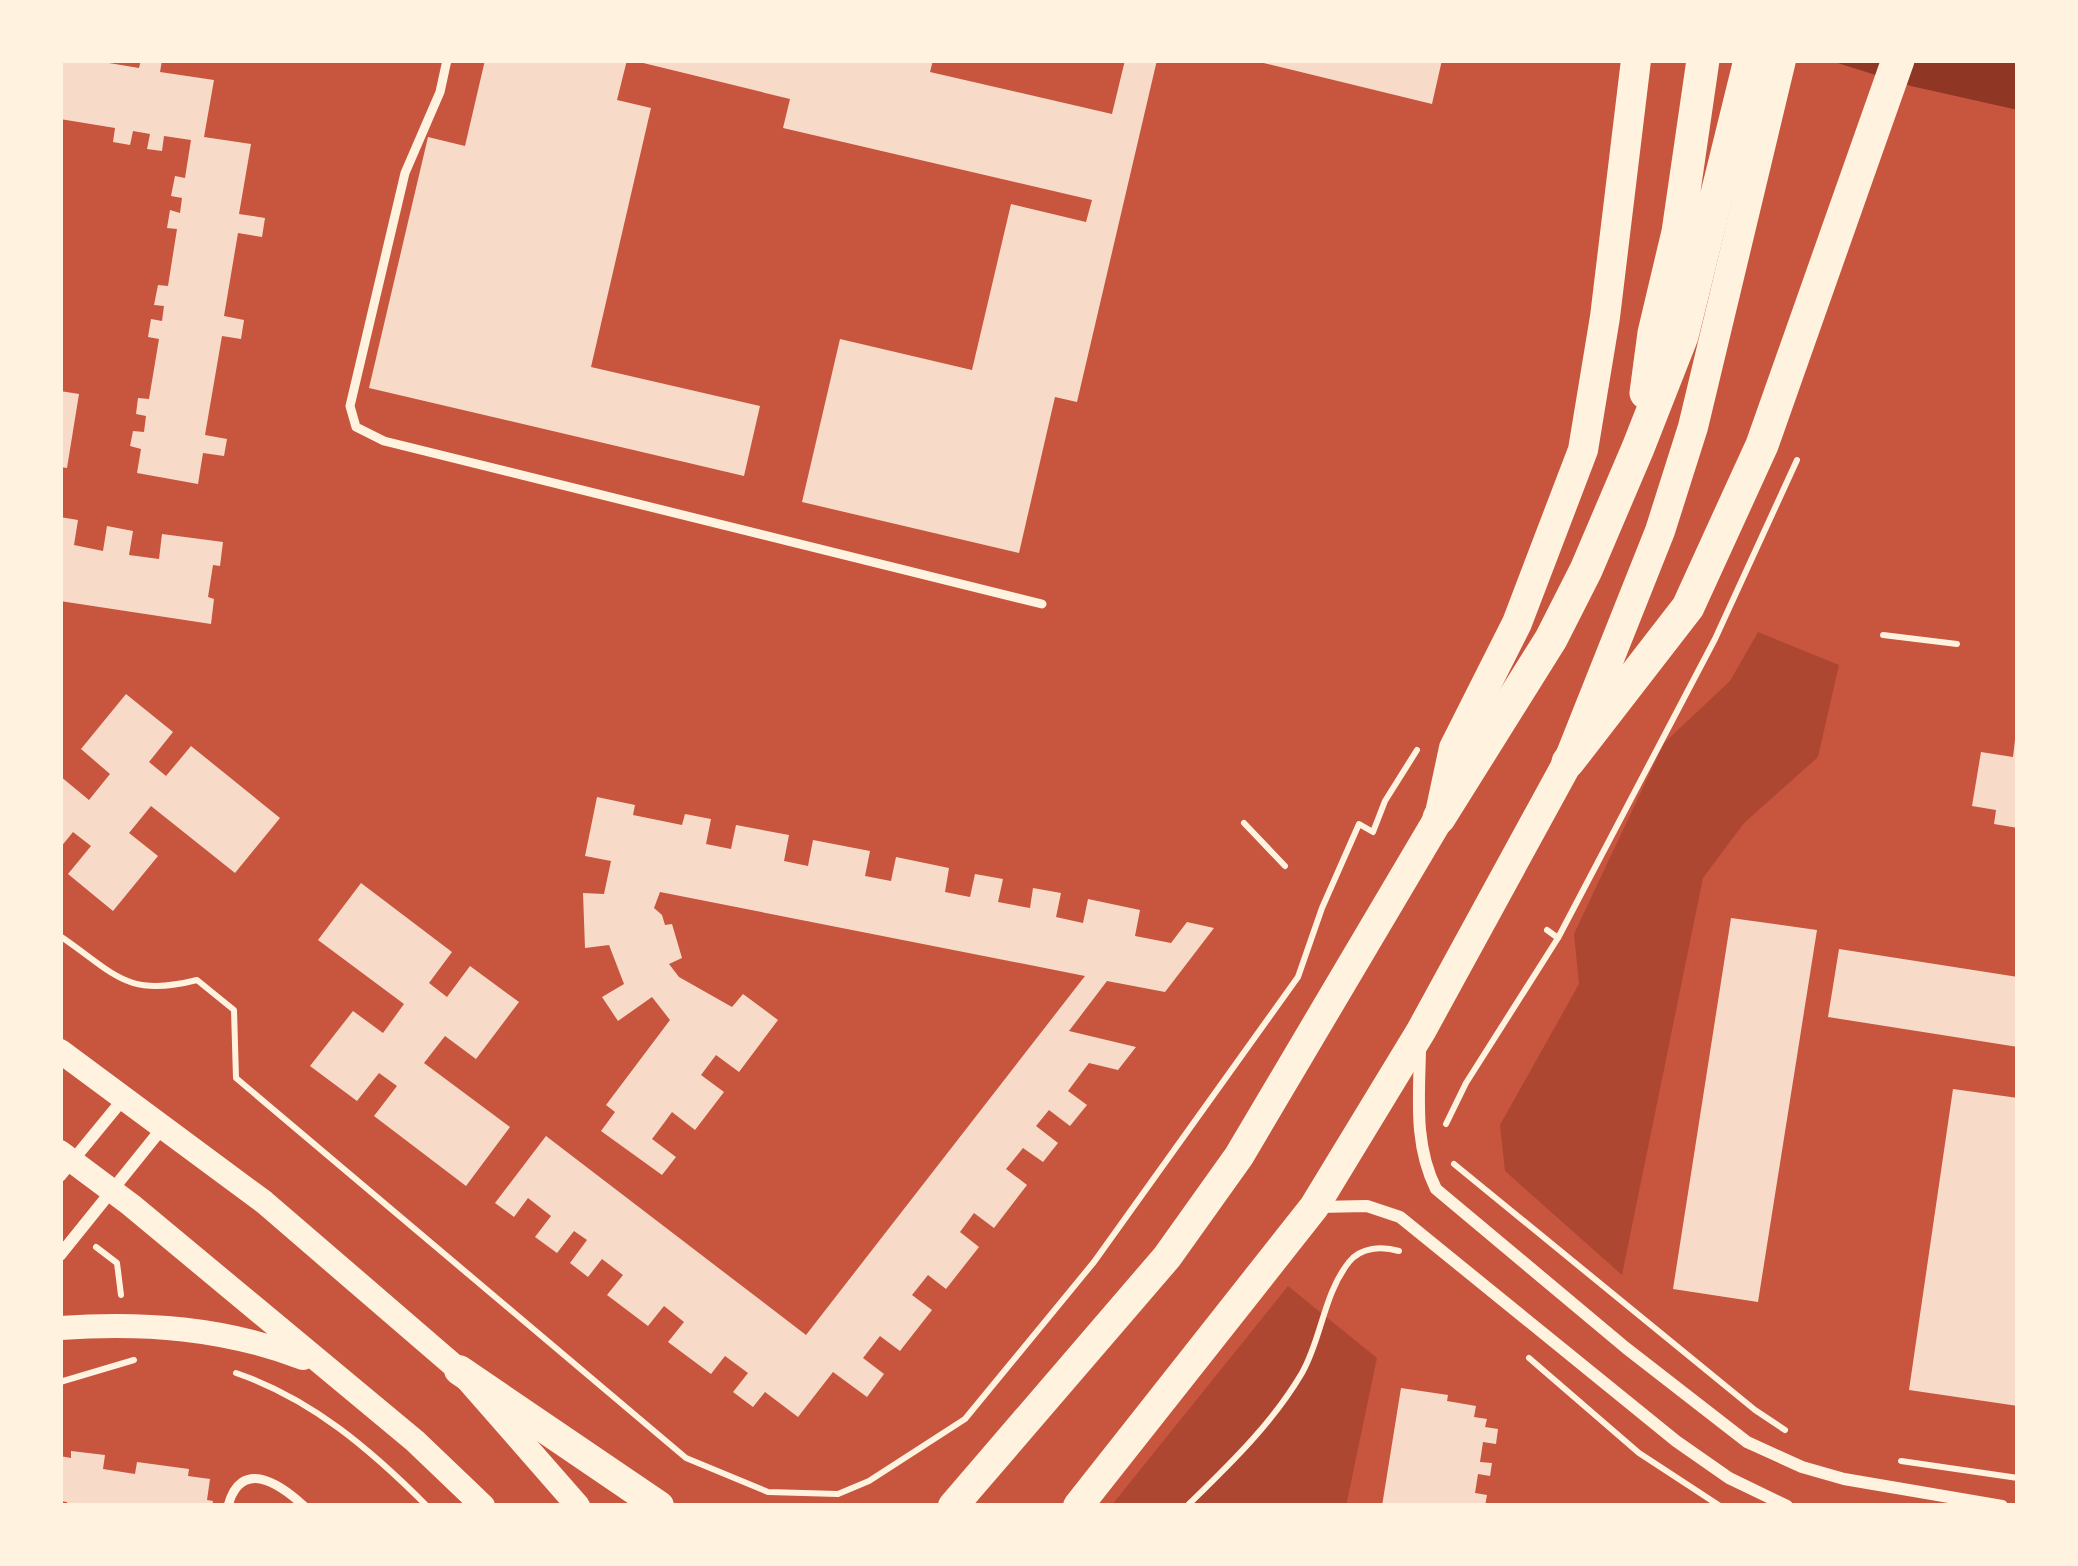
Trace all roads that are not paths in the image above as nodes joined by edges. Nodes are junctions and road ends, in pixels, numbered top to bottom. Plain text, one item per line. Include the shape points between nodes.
1 (447, 60) edge
2 (1636, 60) edge
3 (1898, 60) edge
4 (1702, 63) edge
5 (1763, 71) edge
6 (1638, 448) junction
7 (1042, 604) dead end
8 (1568, 762) junction
9 (1439, 818) junction
10 (1421, 1031) junction
11 (60, 1051) edge
12 (124, 1098) junction
13 (163, 1127) junction
14 (64, 1163) edge
15 (111, 1191) junction
16 (1314, 1207) junction
17 (60, 1255) edge
18 (60, 1328) edge
19 (322, 1365) junction
20 (459, 1370) junction
21 (228, 1506) edge
22 (304, 1506) edge
23 (483, 1506) edge
24 (578, 1506) edge
25 (659, 1506) edge
26 (952, 1506) edge
27 (1078, 1506) edge
28 (1787, 1506) edge
29 (2002, 1506) edge

1 - 7 lane via 405,173 350,406 356,427 384,442
2 - 9 main road via 1583,450 1516,623 1454,748
3 - 8 highway via 1762,445 1688,608
4 - 6 highway
5 - 6 highway via 1682,336
5 - 8 main road via 1694,427
6 - 9 highway via 1551,639
8 - 10 main road
9 - 26 main road via 1239,1156 1167,1257
10 - 16 main road
10 - 29 street via 1422,1163 1436,1190 1626,1348 1748,1442 1802,1467
11 - 12 main road
12 - 13 main road
12 - 14 street
13 - 15 street
13 - 20 main road via 264,1202
14 - 15 main road
15 - 17 street
15 - 19 main road
16 - 27 main road
16 - 28 street via 1367,1206 1400,1217 1676,1442
18 - 19 main road via 125,1323 252,1339
19 - 23 main road
20 - 24 main road
20 - 25 main road
21 - 22 lane via 242,1482 260,1478 278,1482

